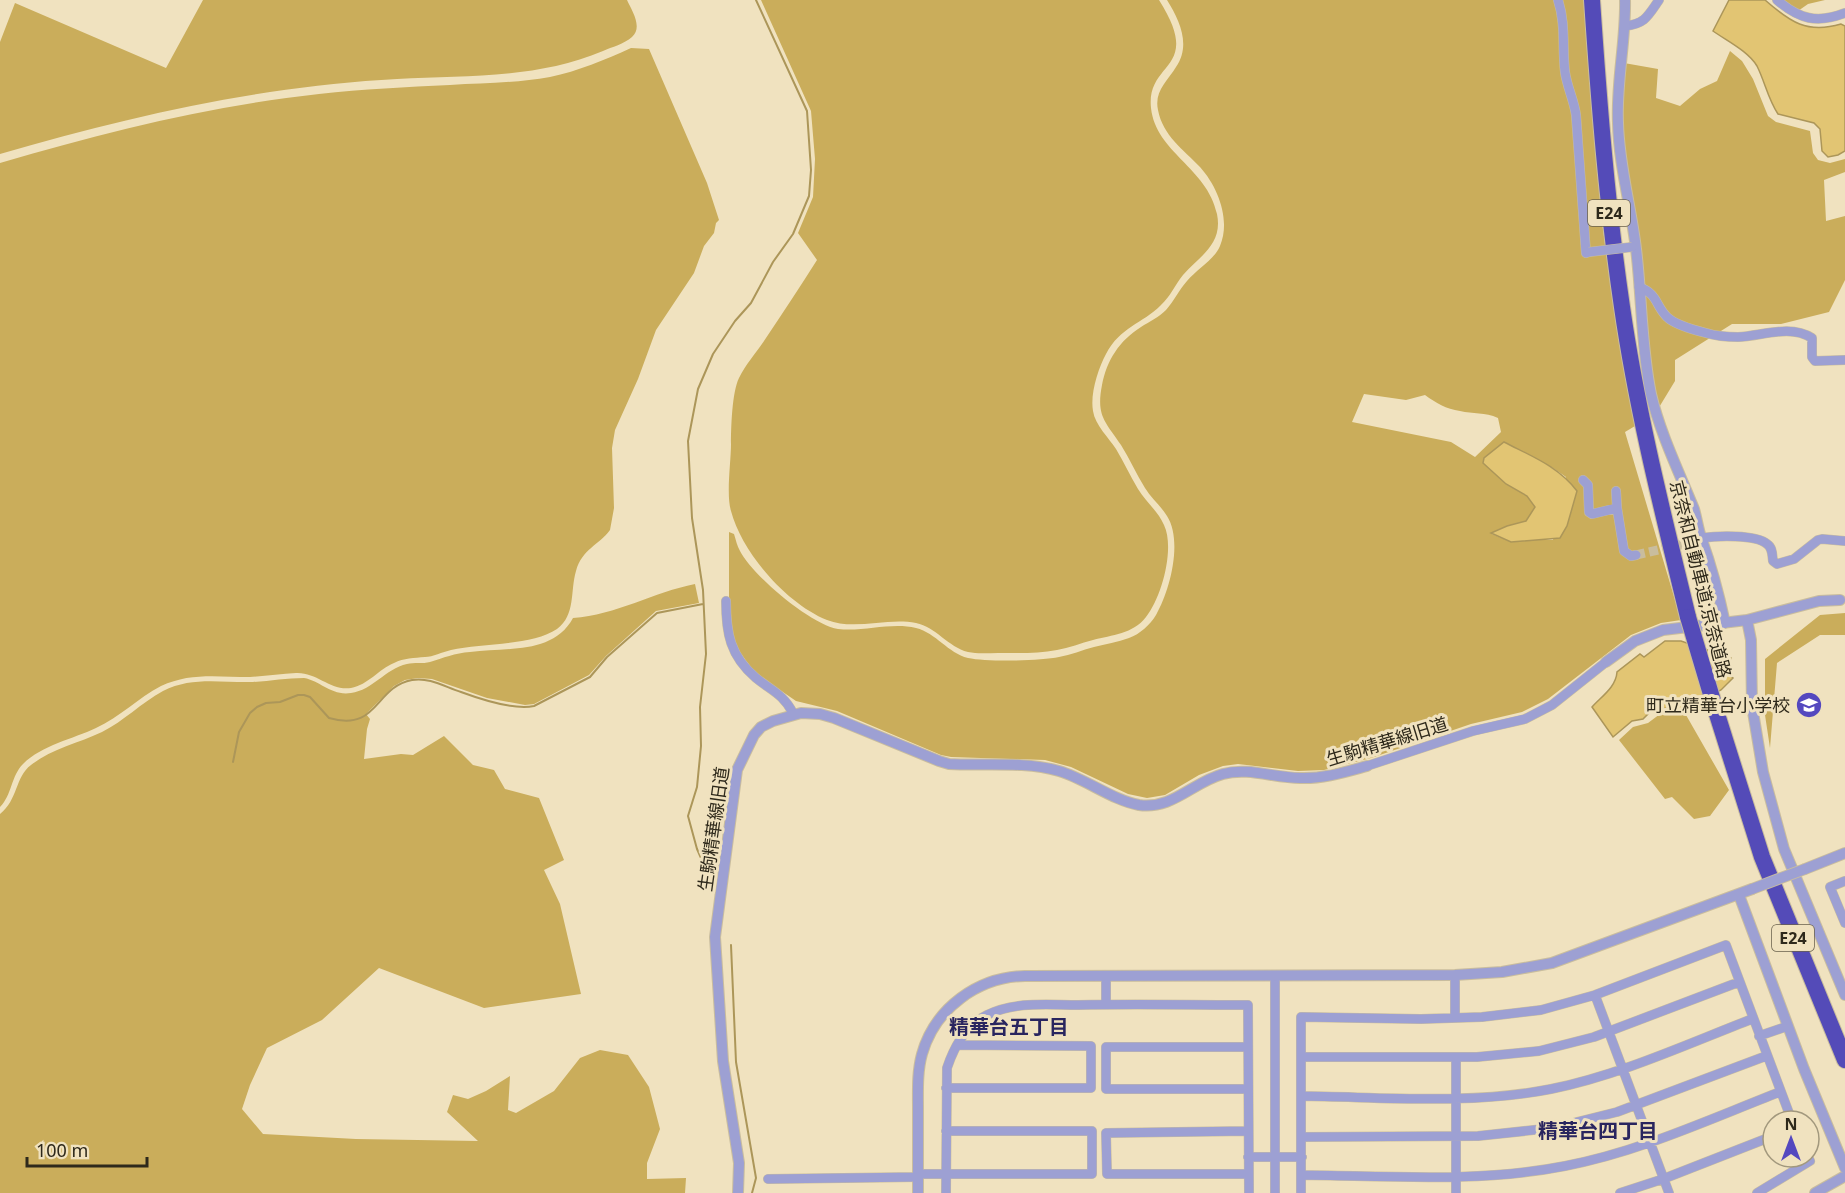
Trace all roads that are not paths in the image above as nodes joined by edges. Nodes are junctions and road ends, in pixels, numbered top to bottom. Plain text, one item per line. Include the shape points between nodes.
1 (1558, 0) edge
2 (1592, 0) edge
3 (1598, 0) edge
4 (1625, 0) edge
5 (1659, 0) edge
6 (1777, 0) edge
7 (1845, 13) edge
8 (1625, 26) junction
9 (1634, 247) junction
10 (1639, 286) junction
11 (1845, 360) edge
12 (1643, 423) junction
13 (1583, 480) dead end
14 (1616, 491) dead end
15 (1617, 508) junction
16 (1699, 540) junction
17 (1845, 541) edge
18 (1636, 555) dead end
19 (1843, 600) edge
20 (726, 601) dead end
21 (1747, 620) junction
22 (1725, 623) junction
23 (1606, 662) joint
24 (793, 713) junction
25 (1367, 766) joint
26 (1749, 812) junction
27 (1845, 853) edge
28 (1845, 881) edge
29 (1739, 895) junction
30 (1845, 923) edge
31 (1455, 975) junction
32 (1106, 976) junction
33 (1275, 976) junction
34 (1739, 982) junction
35 (1595, 995) junction
36 (1845, 995) edge
37 (1106, 1004) junction
38 (1455, 1017) junction
39 (1752, 1019) junction
40 (1788, 1026) junction
41 (1831, 1030) junction
42 (1608, 1031) junction
43 (1759, 1036) junction
44 (958, 1045) junction
45 (1248, 1047) junction
46 (1845, 1047) edge
47 (1766, 1056) junction
48 (1302, 1057) junction
49 (1456, 1057) junction
50 (1845, 1060) edge
51 (1623, 1068) junction
52 (1845, 1068) edge
53 (946, 1088) junction
54 (1248, 1089) junction
55 (1780, 1092) junction
56 (1301, 1096) junction
57 (1457, 1098) junction
58 (1636, 1104) junction
59 (1787, 1109) edge
60 (946, 1131) junction
61 (1248, 1131) junction
62 (1456, 1136) junction
63 (1302, 1137) junction
64 (1761, 1141) edge
65 (1650, 1142) junction
66 (1248, 1157) junction
67 (1275, 1157) junction
68 (1302, 1157) junction
69 (1845, 1168) edge
70 (1797, 1169) edge
71 (946, 1174) junction
72 (1092, 1174) junction
73 (1107, 1174) junction
74 (1249, 1174) junction
75 (918, 1176) junction
76 (1302, 1176) junction
77 (1456, 1176) junction
78 (1845, 1176) edge
79 (768, 1179) dead end
80 (1663, 1179) junction
81 (738, 1193) edge
82 (918, 1193) edge
83 (946, 1193) edge
84 (1249, 1193) edge
85 (1275, 1193) edge
86 (1301, 1193) edge
87 (1456, 1193) edge
88 (1620, 1193) edge
89 (1669, 1193) edge
90 (1757, 1193) edge
91 (1815, 1193) edge

1 - 9 street, bridge via 1565,74 1575,104 1586,253
2 - 12 highway, 京奈和自動車道;京奈道路 / E24 via 1610,221
3 - 12 highway, 京奈和自動車道;京奈道路 / E24 via 1609,156 1637,349
4 - 8 street
5 - 8 street via 1638,25
6 - 7 street via 1808,18 1830,19
8 - 9 street via 1617,94 1618,124
9 - 10 street
10 - 11 street via 1650,291 1667,317 1687,327 1720,336 1778,331 1806,334 1812,338 1815,361
10 - 16 street via 1642,340 1652,397 1695,512
12 - 26 highway, 京奈和自動車道;京奈道路 / E24, bridge via 1688,617
13 - 15 street via 1588,485 1589,512
14 - 15 street
15 - 18 street via 1624,551
16 - 17 street via 1718,536 1764,541 1777,564 1794,559 1822,539
16 - 22 street via 1710,560
19 - 21 street, 生駒精華線旧道 via 1819,601
20 - 24 street via 726,630 734,652 754,677 786,699
21 - 22 street, 生駒精華線旧道
21 - 36 street via 1752,706 1763,772 1784,849
22 - 23 street, 生駒精華線旧道 via 1647,635
23 - 25 street, 生駒精華線旧道 via 1552,705 1525,719 1473,731
24 - 25 street, 生駒精華線旧道 via 834,718 950,764 1030,766 1058,771 1125,801 1147,805 1168,802 1224,773 1312,778
24 - 81 street, 生駒精華線旧道 via 761,727 739,762 717,918 721,1042 739,1163
26 - 41 highway, 京奈和自動車道;京奈道路 / E24 via 1778,900
26 - 46 highway, 京奈和自動車道;京奈道路 / E24
27 - 29 street, bridge
28 - 30 street via 1830,887
29 - 31 street via 1552,963
29 - 40 street
31 - 33 street
31 - 38 street
32 - 33 street
32 - 37 street
32 - 75 street via 1005,977 972,990 947,1010 928,1038 920,1066
33 - 67 street
34 - 35 street via 1726,945
34 - 39 street
34 - 42 street
35 - 38 street via 1531,1012
35 - 42 street
37 - 44 street via 1000,1009 975,1022
37 - 45 street via 1248,1005
38 - 48 street via 1300,1017
39 - 43 street
39 - 51 street
40 - 43 street
40 - 69 street
41 - 50 highway, 京奈和自動車道;京奈道路 / E24
41 - 52 highway
42 - 49 street via 1539,1051
42 - 51 street
43 - 47 street
44 - 53 street via 947,1068
44 - 53 street via 1091,1046 1091,1088
45 - 54 street
45 - 54 street via 1106,1047 1106,1089
47 - 55 street
47 - 58 street
48 - 49 street
48 - 56 street
49 - 57 street
51 - 57 street via 1550,1089
51 - 58 street
53 - 60 street
54 - 61 street
55 - 59 street
55 - 65 street
56 - 57 street
56 - 63 street
57 - 62 street
58 - 62 street via 1553,1128 1506,1135
58 - 65 street
60 - 71 street
60 - 72 street via 1092,1131
61 - 66 street
61 - 73 street via 1106,1133
62 - 63 street
62 - 77 street
63 - 68 street
64 - 80 street
65 - 77 street via 1558,1168
65 - 80 street
66 - 67 street
66 - 74 street
67 - 68 street
67 - 85 street
68 - 76 street
70 - 90 street
71 - 72 street
71 - 75 street
71 - 83 street
72 - 73 street
73 - 74 street
74 - 84 street
75 - 79 street
75 - 82 street
76 - 77 street
76 - 86 street
77 - 87 street
78 - 91 street
80 - 88 street
80 - 89 street

